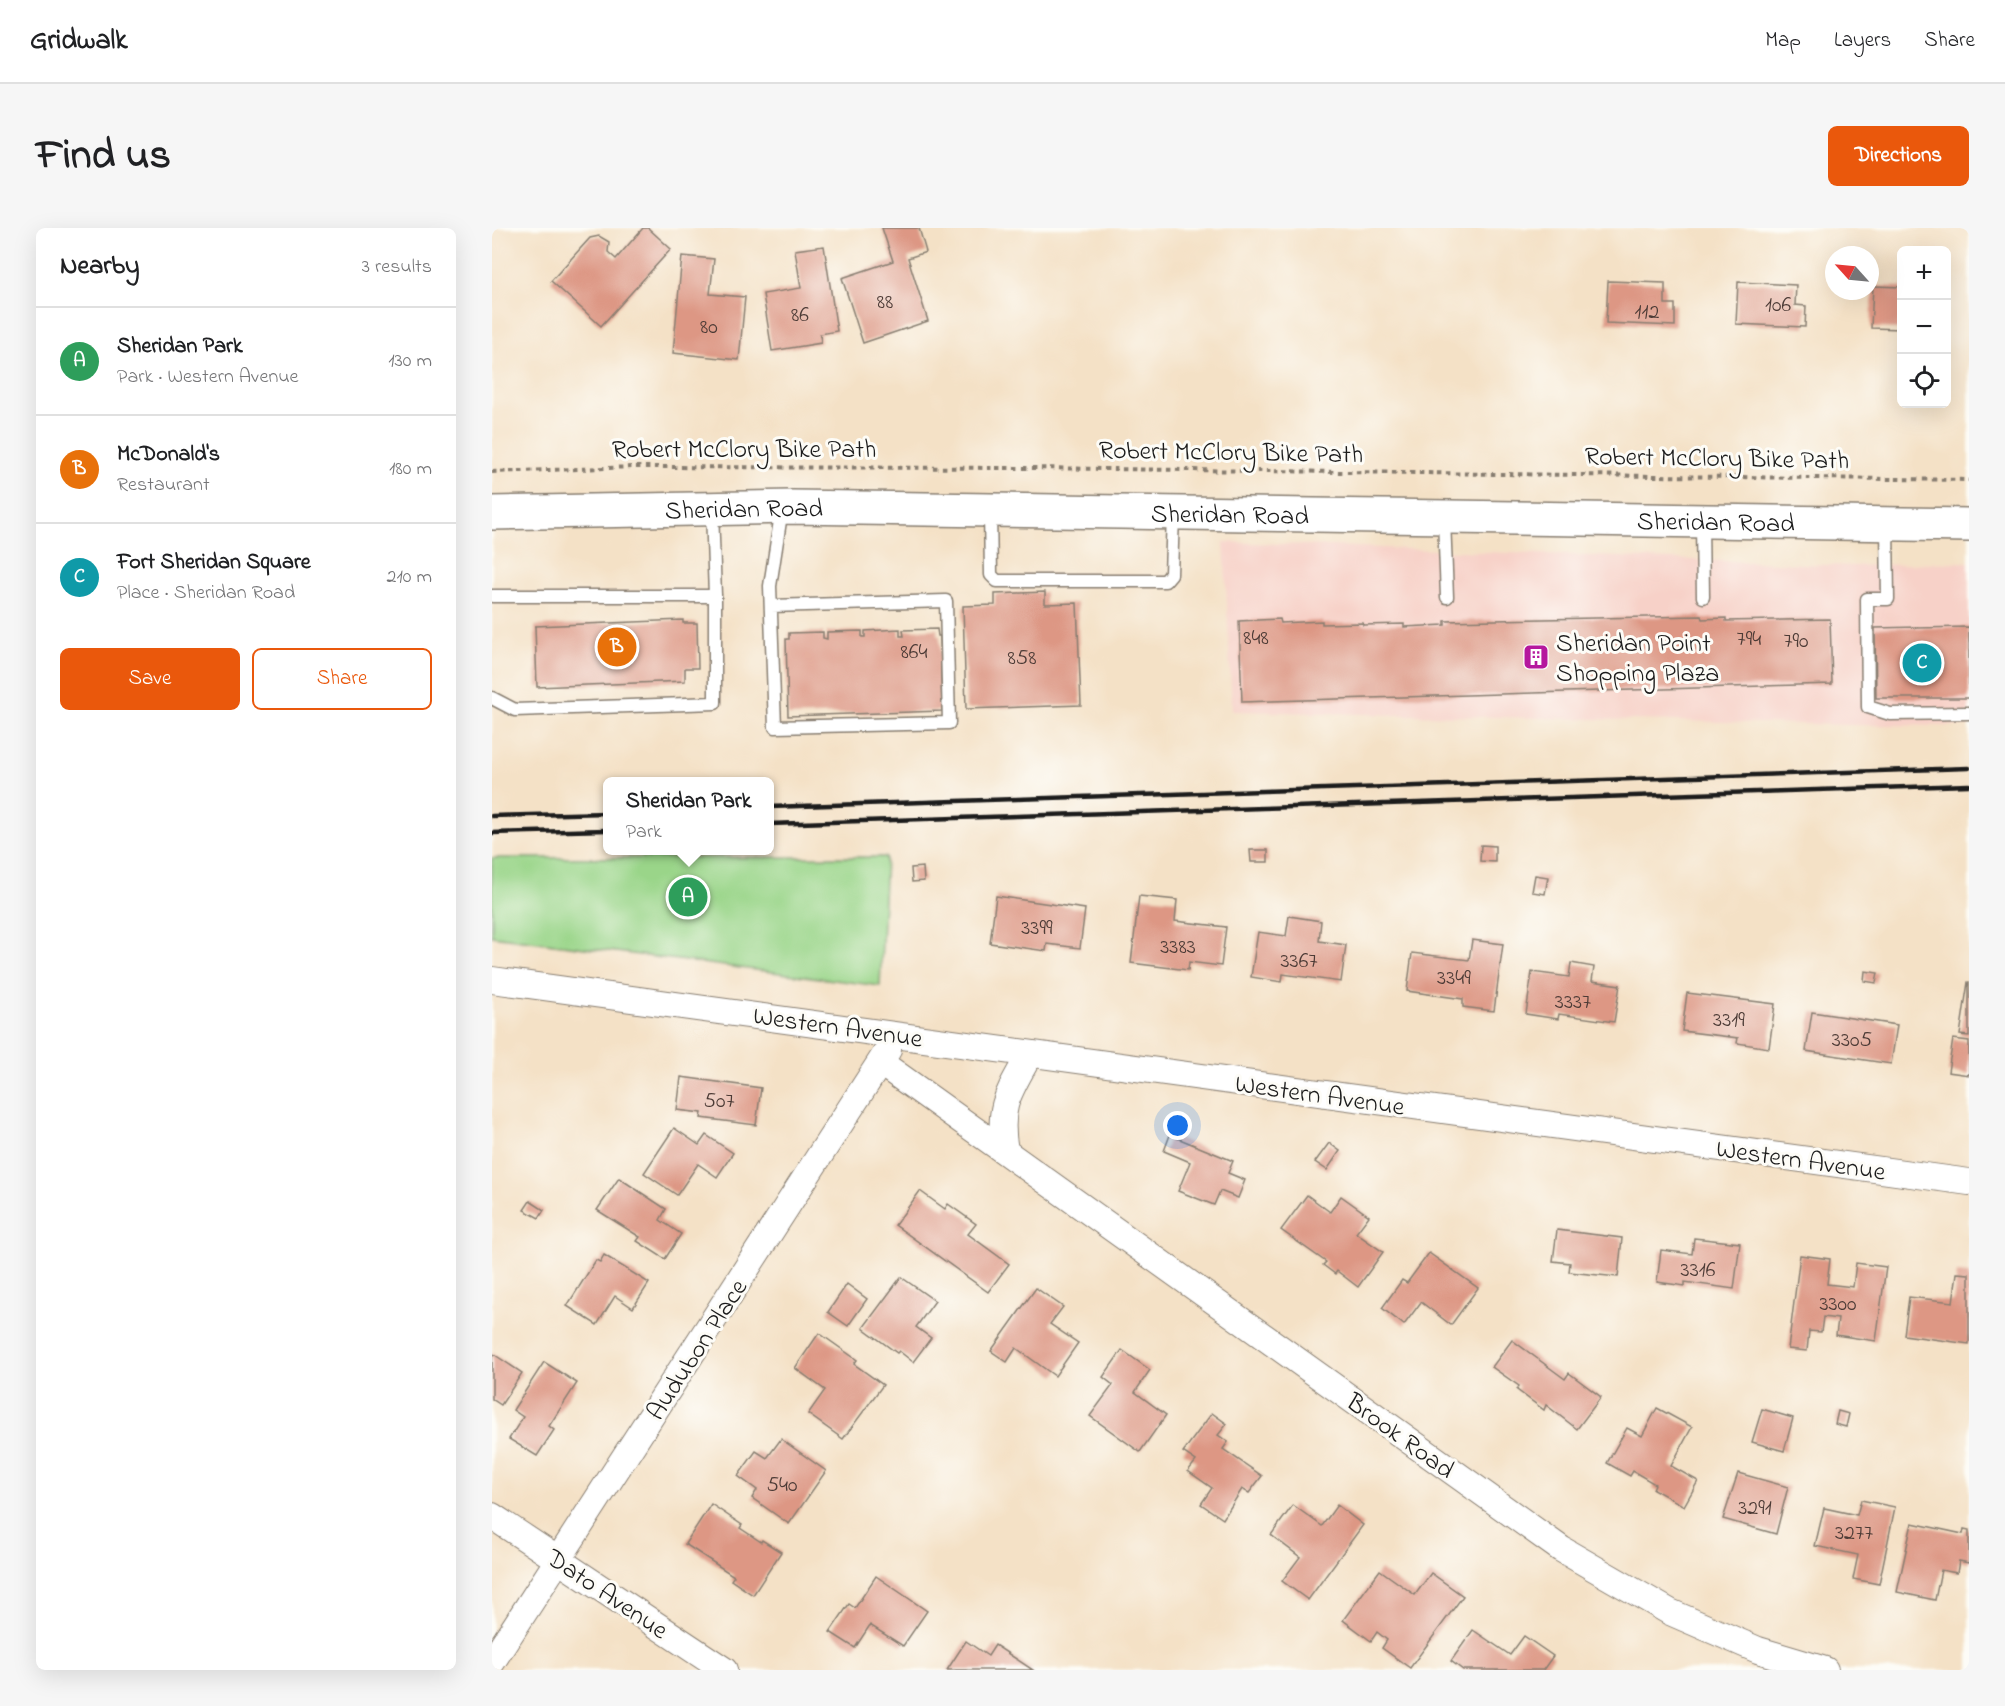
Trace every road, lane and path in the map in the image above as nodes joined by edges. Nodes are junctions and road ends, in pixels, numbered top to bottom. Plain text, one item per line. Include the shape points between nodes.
1 (492, 472) edge
2 (1969, 480) edge
3 (782, 507) junction
4 (712, 509) junction
5 (990, 510) junction
6 (492, 513) edge
7 (1173, 513) junction
8 (1444, 518) junction
9 (1702, 522) junction
10 (1887, 525) junction
11 (1969, 525) edge
12 (492, 596) edge
13 (716, 596) junction
14 (1447, 597) dead end
15 (1702, 597) dead end
16 (771, 606) junction
17 (492, 698) edge
18 (1969, 713) edge
19 (492, 980) edge
20 (897, 1034) junction
21 (1030, 1054) junction
22 (881, 1063) junction
23 (1005, 1151) junction
24 (1969, 1182) edge
25 (492, 1516) edge
26 (559, 1561) junction
27 (492, 1662) edge
28 (724, 1670) edge
29 (1825, 1670) edge

1 - 2 path, Robert McClory Bike Path via 634,467 1030,468
3 - 4 main road, Sheridan Road
3 - 5 main road, Sheridan Road
3 - 16 lane via 770,586
4 - 6 main road, Sheridan Road
4 - 13 lane
5 - 7 main road, Sheridan Road
5 - 7 lane via 991,574 997,580 1165,581 1171,574
7 - 8 main road, Sheridan Road
8 - 9 main road, Sheridan Road
8 - 14 lane
9 - 10 main road, Sheridan Road
9 - 15 lane
10 - 11 main road, Sheridan Road
10 - 18 lane via 1888,599 1868,598 1868,707 1890,714
12 - 13 lane
13 - 17 lane via 715,703 515,710
16 - 16 lane via 775,727 949,723 946,601
19 - 20 street, Western Avenue
20 - 21 street, Western Avenue
20 - 22 street, Audubon Place
21 - 23 street via 1006,1098 1001,1128
21 - 24 street, Western Avenue
22 - 23 street, Brook Road
22 - 26 street, Audubon Place
23 - 29 street, Brook Road via 1561,1549 1670,1612 1758,1650
25 - 26 street, Dato Avenue
26 - 27 street, Audubon Place
26 - 28 street, Dato Avenue

